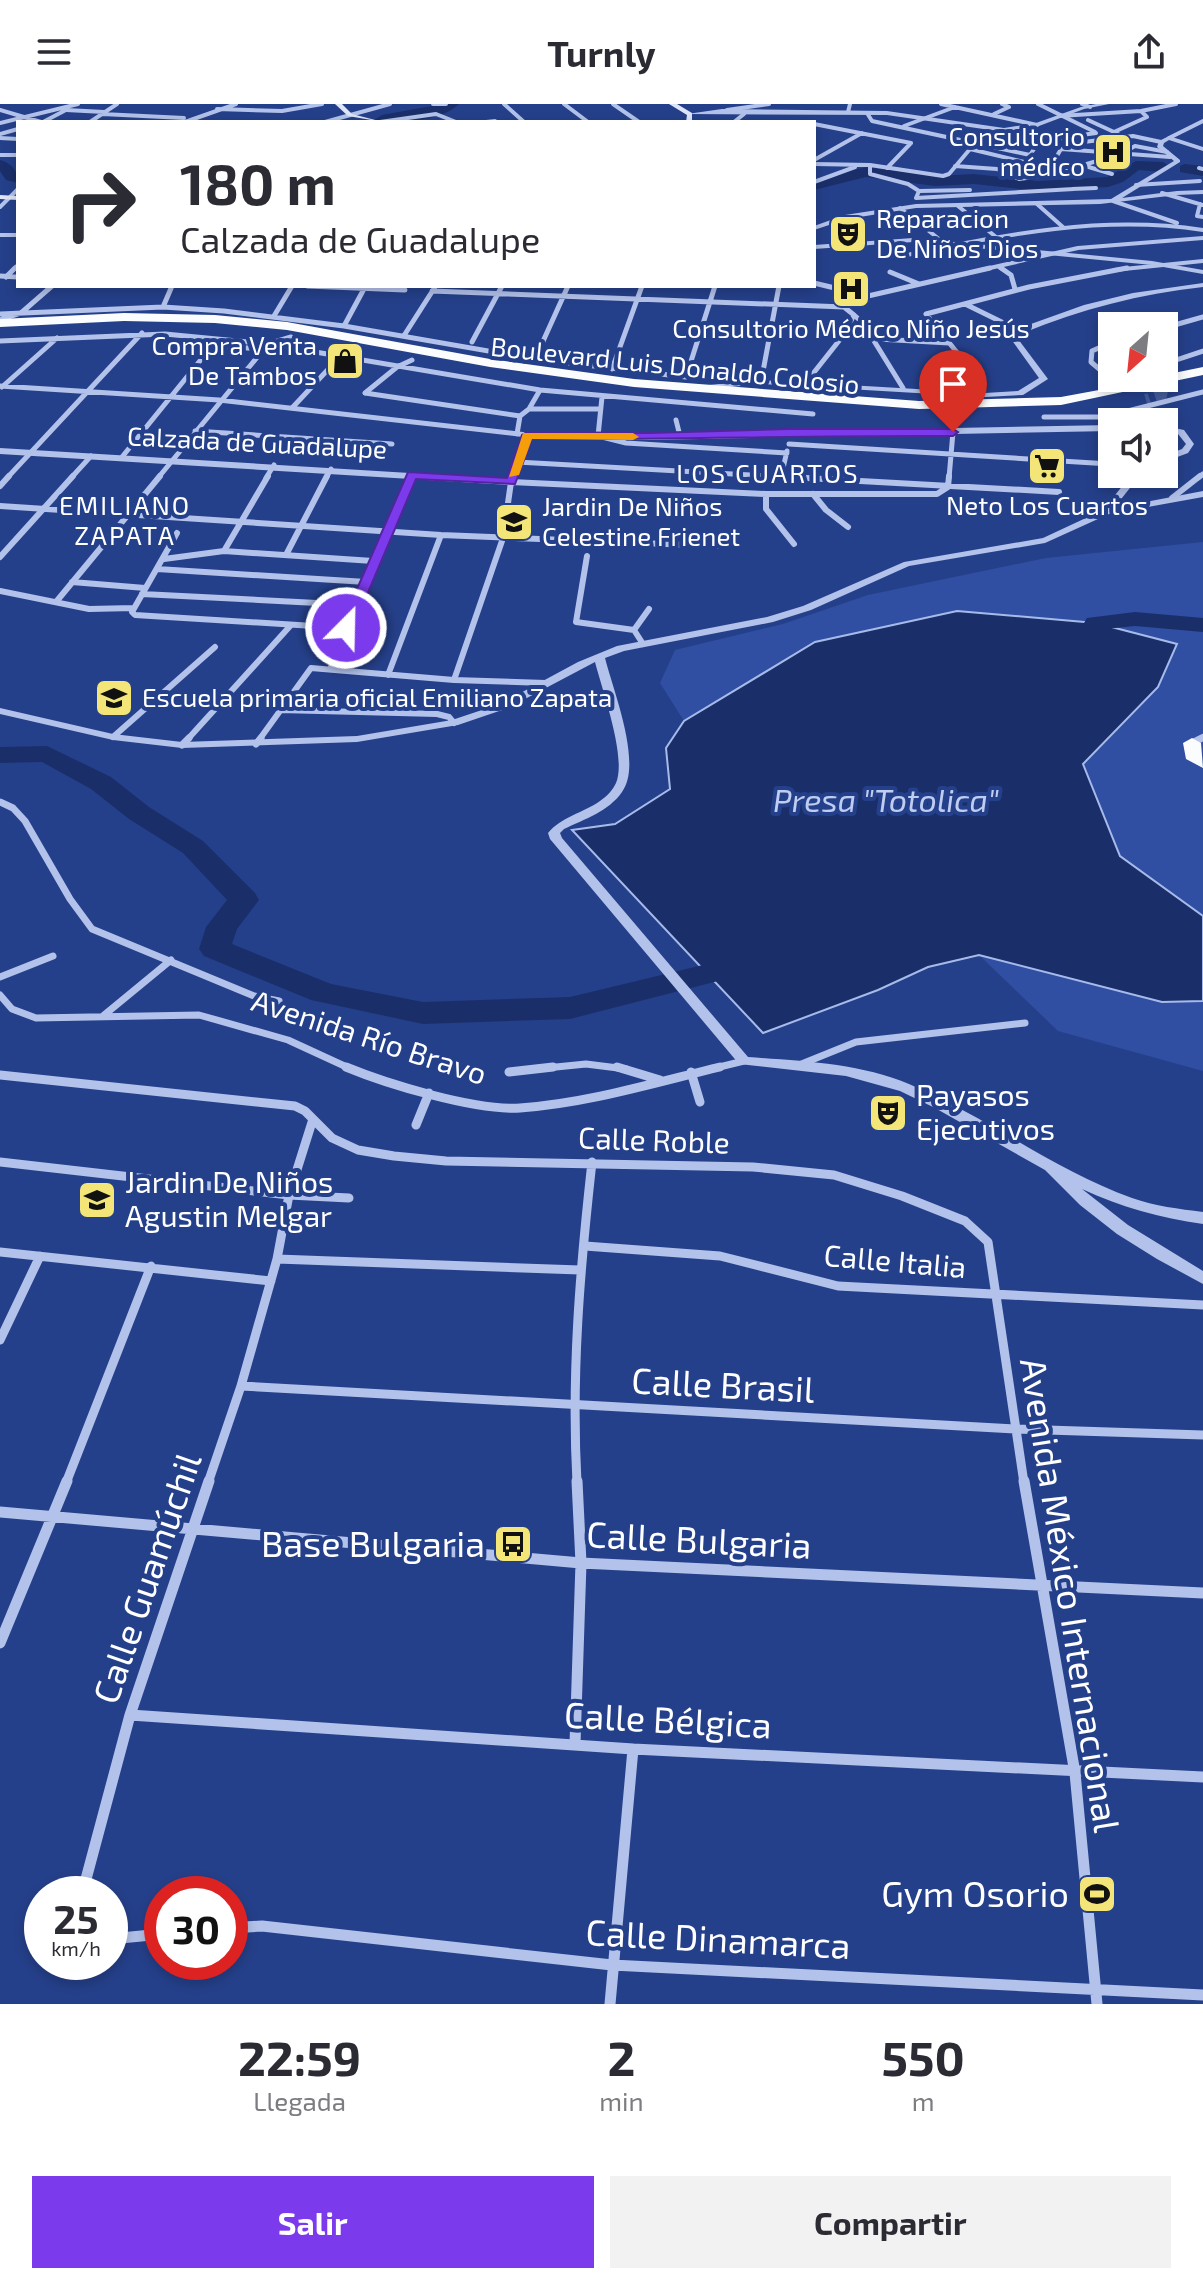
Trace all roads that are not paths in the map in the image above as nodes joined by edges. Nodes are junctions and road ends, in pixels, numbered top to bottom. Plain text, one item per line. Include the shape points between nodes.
1 (117, 104) edge
2 (236, 104) edge
3 (322, 104) edge
4 (338, 104) edge
5 (390, 104) edge
6 (433, 104) edge
7 (446, 104) edge
8 (504, 104) edge
9 (565, 104) edge
10 (576, 104) edge
11 (613, 104) edge
12 (672, 104) edge
13 (769, 104) edge
14 (850, 104) edge
15 (941, 104) edge
16 (1002, 104) edge
17 (1038, 104) edge
18 (1082, 104) edge
19 (1106, 104) edge
20 (1176, 104) edge
21 (76, 105) edge
22 (956, 107) junction
23 (1090, 107) junction
24 (217, 109) junction
25 (0, 110) edge
26 (65, 110) junction
27 (722, 111) junction
28 (1141, 111) junction
29 (848, 112) junction
30 (103, 113) junction
31 (867, 113) junction
32 (744, 114) junction
33 (350, 115) junction
34 (990, 115) junction
35 (1059, 116) junction
36 (26, 117) junction
37 (927, 117) junction
38 (690, 118) edge
39 (36, 120) edge
40 (46, 120) edge
41 (93, 120) edge
42 (184, 120) edge
43 (332, 120) edge
44 (365, 120) edge
45 (414, 120) edge
46 (453, 120) edge
47 (522, 120) edge
48 (585, 120) edge
49 (636, 120) edge
50 (736, 120) edge
51 (1088, 120) dead end
52 (833, 121) dead end
53 (1203, 121) edge
54 (0, 123) edge
55 (816, 124) edge
56 (1037, 125) junction
57 (826, 126) junction
58 (904, 126) junction
59 (1004, 130) junction
60 (1114, 132) junction
61 (862, 133) junction
62 (1096, 133) junction
63 (1124, 137) junction
64 (1169, 138) junction
65 (1111, 139) junction
66 (1040, 140) junction
67 (1161, 142) junction
68 (1067, 144) dead end
69 (1203, 149) edge
70 (1121, 154) junction
71 (1171, 154) junction
72 (816, 161) edge
73 (816, 162) edge
74 (1081, 164) junction
75 (860, 165) junction
76 (955, 166) junction
77 (887, 168) junction
78 (1050, 168) junction
79 (870, 169) junction
80 (1058, 170) junction
81 (1112, 174) dead end
82 (816, 181) edge
83 (1200, 181) dead end
84 (1136, 185) junction
85 (1096, 188) dead end
86 (1074, 189) junction
87 (919, 191) junction
88 (1203, 192) edge
89 (1162, 193) junction
90 (9, 198) edge
91 (1113, 201) junction
92 (1037, 204) junction
93 (1202, 204) edge
94 (958, 206) junction
95 (0, 207) edge
96 (900, 208) junction
97 (1203, 217) edge
98 (1182, 226) junction
99 (816, 227) edge
100 (1064, 228) junction
101 (1203, 230) edge
102 (996, 237) junction
103 (1203, 238) edge
104 (944, 243) junction
105 (958, 244) junction
106 (816, 247) edge
107 (1052, 253) junction
108 (897, 257) dead end
109 (1203, 261) edge
110 (1152, 263) junction
111 (999, 267) junction
112 (890, 272) dead end
113 (1203, 272) edge
114 (816, 283) edge
115 (920, 285) junction
116 (1203, 285) edge
117 (50, 288) edge
118 (171, 288) edge
119 (291, 288) edge
120 (364, 288) edge
121 (378, 288) edge
122 (434, 288) edge
123 (501, 288) edge
124 (567, 288) edge
125 (641, 288) edge
126 (714, 288) edge
127 (779, 288) edge
128 (1015, 289) junction
129 (405, 290) dead end
130 (497, 294) junction
131 (564, 297) junction
132 (637, 300) junction
133 (709, 302) junction
134 (964, 304) junction
135 (777, 305) junction
136 (224, 311) joint
137 (164, 312) junction
138 (21, 313) junction
139 (854, 315) junction
140 (274, 316) junction
141 (1203, 317) edge
142 (0, 319) edge
143 (1178, 324) edge
144 (344, 326) junction
145 (0, 330) edge
146 (1020, 331) junction
147 (142, 333) junction
148 (405, 334) dead end
149 (58, 337) junction
150 (291, 337) junction
151 (842, 337) junction
152 (873, 340) junction
153 (0, 341) edge
154 (472, 342) dead end
155 (949, 343) junction
156 (266, 346) junction
157 (299, 348) junction
158 (1098, 348) edge
159 (356, 349) junction
160 (1203, 351) edge
161 (282, 353) dead end
162 (535, 359) junction
163 (1178, 359) edge
164 (412, 360) junction
165 (552, 361) junction
166 (397, 367) junction
167 (485, 367) junction
168 (515, 367) junction
169 (1098, 368) edge
170 (612, 369) junction
171 (1203, 371) edge
172 (571, 374) junction
173 (1178, 376) edge
174 (974, 380) dead end
175 (1098, 380) edge
176 (1203, 381) edge
177 (761, 382) junction
178 (804, 385) junction
179 (1181, 386) junction
180 (1, 387) edge
181 (1098, 387) edge
182 (903, 388) dead end
183 (694, 389) junction
184 (540, 390) junction
185 (1028, 390) junction
186 (86, 392) junction
187 (1104, 392) edge
188 (1203, 392) edge
189 (971, 395) junction
190 (171, 397) junction
191 (602, 397) junction
192 (942, 398) junction
193 (219, 400) junction
194 (1146, 400) dead end
195 (857, 401) junction
196 (1170, 401) junction
197 (292, 408) junction
198 (529, 409) junction
199 (599, 409) junction
200 (966, 413) junction
201 (813, 414) dead end
202 (520, 416) junction
203 (1076, 417) junction
204 (676, 420) dead end
205 (1043, 423) junction
206 (1025, 424) junction
207 (1090, 428) junction
208 (1098, 428) edge
209 (195, 431) junction
210 (1178, 431) edge
211 (789, 432) junction
212 (953, 432) junction
213 (522, 434) junction
214 (598, 436) junction
215 (680, 436) junction
216 (392, 444) dead end
217 (789, 444) junction
218 (0, 451) edge
219 (31, 452) junction
220 (787, 453) junction
221 (949, 454) junction
222 (1178, 454) edge
223 (91, 456) junction
224 (122, 457) junction
225 (172, 460) junction
226 (517, 462) junction
227 (1098, 463) edge
228 (274, 465) junction
229 (331, 469) junction
230 (1203, 474) edge
231 (412, 475) junction
232 (781, 477) junction
233 (511, 482) junction
234 (1, 484) edge
235 (948, 487) junction
236 (1126, 488) edge
237 (1059, 492) dead end
238 (766, 494) junction
239 (813, 494) junction
240 (1203, 494) edge
241 (1172, 498) junction
242 (0, 506) edge
243 (44, 510) junction
244 (1106, 512) junction
245 (128, 515) junction
246 (242, 520) junction
247 (303, 524) junction
248 (848, 527) dead end
249 (387, 531) junction
250 (177, 533) dead end
251 (441, 535) junction
252 (503, 538) junction
253 (794, 544) dead end
254 (717, 546) dead end
255 (224, 551) junction
256 (287, 553) junction
257 (587, 556) dead end
258 (0, 557) edge
259 (164, 559) junction
260 (373, 561) junction
261 (157, 569) junction
262 (72, 582) junction
263 (366, 582) junction
264 (0, 591) edge
265 (144, 591) junction
266 (56, 602) junction
267 (356, 605) junction
268 (134, 608) junction
269 (649, 609) dead end
270 (291, 625) junction
271 (346, 628) junction
272 (634, 630) junction
273 (643, 644) junction
274 (215, 647) dead end
275 (599, 656) junction
276 (331, 667) junction
277 (388, 675) junction
278 (454, 680) junction
279 (546, 683) junction
280 (280, 710) junction
281 (0, 711) edge
282 (454, 723) junction
283 (113, 737) junction
284 (1197, 740) edge
285 (256, 744) junction
286 (182, 745) junction
287 (1203, 763) edge
288 (0, 802) edge
289 (53, 956) dead end
290 (171, 960) junction
291 (0, 977) edge
292 (0, 995) edge
293 (279, 1001) dead end
294 (102, 1016) junction
295 (1025, 1023) dead end
296 (744, 1061) junction
297 (795, 1066) junction
298 (509, 1072) dead end
299 (691, 1072) junction
300 (0, 1075) edge
301 (660, 1080) junction
302 (429, 1093) junction
303 (700, 1102) dead end
304 (313, 1119) junction
305 (416, 1125) dead end
306 (1044, 1161) junction
307 (0, 1162) edge
308 (592, 1162) junction
309 (289, 1195) junction
310 (349, 1198) dead end
311 (1203, 1218) edge
312 (988, 1242) joint
313 (585, 1246) junction
314 (0, 1252) edge
315 (40, 1256) junction
316 (277, 1259) junction
317 (151, 1266) junction
318 (580, 1270) junction
319 (1203, 1278) edge
320 (271, 1281) junction
321 (996, 1293) junction
322 (1203, 1305) edge
323 (0, 1340) edge
324 (241, 1386) junction
325 (573, 1405) junction
326 (1015, 1429) junction
327 (1203, 1435) edge
328 (0, 1512) edge
329 (53, 1518) junction
330 (193, 1529) junction
331 (581, 1563) junction
332 (1040, 1584) junction
333 (1203, 1593) edge
334 (0, 1643) edge
335 (130, 1715) junction
336 (575, 1744) junction
337 (633, 1749) junction
338 (1075, 1773) junction
339 (1203, 1777) edge
340 (87, 1876) edge
341 (248, 1927) edge
342 (612, 1965) junction
343 (1095, 1989) junction
344 (1203, 1995) edge
345 (610, 2004) edge
346 (1097, 2004) edge

1 - 30 street
2 - 24 street
3 - 24 street via 282,111
4 - 33 main road
5 - 33 street
6 - 7 street
8 - 47 street
9 - 10 street
9 - 48 street
11 - 49 street
12 - 38 main road
13 - 27 street
14 - 29 street
15 - 22 street
16 - 34 street via 1009,107
17 - 35 street
18 - 23 street
19 - 23 street
20 - 28 street
21 - 26 street
21 - 36 street
22 - 34 street
22 - 37 street
23 - 35 street
24 - 42 street
25 - 36 street
26 - 30 street
26 - 40 street
27 - 32 street
27 - 38 street
28 - 35 street
28 - 60 street via 1147,117
29 - 31 street
29 - 32 street
30 - 41 street
30 - 42 street
31 - 37 street
31 - 58 street via 872,121
32 - 50 street
33 - 43 street
33 - 44 main road
34 - 56 street
35 - 56 street
35 - 62 street
36 - 39 street
36 - 54 street
37 - 58 street
37 - 59 street
45 - 46 street via 445,115
51 - 60 street
52 - 57 street
53 - 64 street
55 - 57 street
56 - 59 street
57 - 61 street
58 - 66 street via 1030,155
59 - 66 street via 1012,137
60 - 63 street
61 - 72 street
61 - 77 street via 911,143
62 - 65 street
62 - 66 street
63 - 65 street
63 - 67 street
64 - 67 street
64 - 69 street
65 - 68 street
67 - 71 street
70 - 71 street
70 - 71 street via 1141,145
70 - 74 street
70 - 78 street via 1061,149
71 - 84 street via 1178,161 1175,165
73 - 75 street
74 - 80 street
74 - 81 street
75 - 79 street
75 - 82 street
76 - 77 street via 949,174 937,176
76 - 78 street via 974,149
76 - 80 street via 997,169 1019,179
77 - 79 street
78 - 80 street
79 - 87 street
83 - 84 street
84 - 91 street
85 - 86 street
86 - 87 street
86 - 87 street via 916,198
88 - 89 street
89 - 91 street
89 - 93 street
90 - 95 street
91 - 92 street
91 - 98 street
92 - 94 street
92 - 100 street
93 - 97 street via 1197,216
94 - 96 street
94 - 102 street
96 - 99 street via 860,212
96 - 104 street
98 - 100 street via 1133,220
98 - 101 street
100 - 102 street
102 - 105 street
103 - 107 street
104 - 105 street
104 - 106 street via 876,241
105 - 107 street
105 - 108 street
107 - 110 street
107 - 111 street
109 - 110 street
110 - 113 street
110 - 128 street
111 - 115 street
111 - 128 street via 1011,275
112 - 115 street
114 - 115 street via 868,296
116 - 146 street via 1111,300
117 - 138 street
118 - 137 street
119 - 140 street
120 - 144 street
121 - 129 street
122 - 130 street
122 - 148 street
123 - 130 street
124 - 131 street
125 - 132 street
126 - 133 street
127 - 135 street
128 - 134 street
130 - 131 street
130 - 154 street
131 - 132 street
131 - 162 street
132 - 133 street
132 - 170 street
133 - 135 street
133 - 170 street via 686,377
134 - 146 street
134 - 155 street via 926,314
135 - 139 street via 844,307
135 - 177 street
136 - 137 highway
136 - 140 street
137 - 138 street
137 - 142 highway, Boulevard Luis Donaldo Colosio
137 - 159 highway, Boulevard Luis Donaldo Colosio via 287,326
138 - 142 street
139 - 151 street
139 - 152 street
140 - 144 street
141 - 143 street
144 - 162 street
145 - 150 highway, Boulevard Luis Donaldo Colosio via 151,324
146 - 185 street via 1015,339 1044,379
147 - 149 street
147 - 156 street
147 - 186 street
149 - 153 street
149 - 180 street
150 - 156 street
150 - 159 highway, Boulevard Luis Donaldo Colosio
151 - 152 street
151 - 178 street
152 - 155 street
152 - 182 street
155 - 174 street
156 - 157 street
156 - 190 street via 212,346
156 - 193 street
157 - 159 street
157 - 161 street
158 - 169 street via 1092,351 1091,362
159 - 164 highway, Boulevard Luis Donaldo Colosio
159 - 166 street
159 - 167 highway, Boulevard Luis Donaldo Colosio
159 - 197 street
160 - 163 street
162 - 165 street
164 - 166 street
164 - 167 highway, Boulevard Luis Donaldo Colosio
165 - 168 street
165 - 170 street
165 - 172 street
166 - 184 street
166 - 202 street via 365,393
167 - 168 highway, Boulevard Luis Donaldo Colosio
167 - 200 highway, Boulevard Luis Donaldo Colosio via 625,391
168 - 172 highway, Boulevard Luis Donaldo Colosio
171 - 173 highway, Boulevard Luis Donaldo Colosio
172 - 183 highway, Boulevard Luis Donaldo Colosio
175 - 185 highway via 1070,389
176 - 179 highway, Boulevard Luis Donaldo Colosio
177 - 178 street
177 - 183 street
178 - 189 street
179 - 196 highway
179 - 200 highway, Boulevard Luis Donaldo Colosio via 1065,408
180 - 186 street
181 - 192 highway via 1022,398
183 - 195 highway, Boulevard Luis Donaldo Colosio
184 - 191 street
184 - 198 street
185 - 189 street
186 - 190 street
186 - 219 street
187 - 195 highway, Boulevard Luis Donaldo Colosio via 1003,405
188 - 196 street
189 - 192 main road
190 - 193 street
190 - 224 street
191 - 199 street
191 - 201 street
192 - 195 highway
193 - 197 street
193 - 209 street
194 - 203 highway
196 - 203 street
197 - 213 street
198 - 199 street
198 - 202 street
199 - 214 street
200 - 206 highway
202 - 213 street
203 - 205 highway
203 - 207 street
204 - 215 street
205 - 206 highway
205 - 207 street
206 - 212 street
207 - 208 street
209 - 216 street
209 - 225 street
210 - 222 street via 1190,444
211 - 212 street
211 - 215 street
211 - 217 street
212 - 221 street
213 - 214 street
213 - 226 street
214 - 215 street
214 - 220 street via 626,443
217 - 220 street
217 - 221 street
218 - 219 street, Calzada de Guadalupe
219 - 223 street, Calzada de Guadalupe
219 - 234 street
220 - 232 street
221 - 227 street
221 - 235 street
223 - 224 street, Calzada de Guadalupe
223 - 243 street
224 - 225 street, Calzada de Guadalupe
225 - 228 street, Calzada de Guadalupe
225 - 245 street
226 - 232 street
226 - 233 street
228 - 229 street, Calzada de Guadalupe
228 - 246 street
229 - 231 street, Calzada de Guadalupe
229 - 247 street
230 - 241 street
231 - 233 street, Calzada de Guadalupe
231 - 249 street
232 - 235 street
233 - 238 street
233 - 252 street
235 - 237 street
235 - 239 street via 937,494
236 - 244 street
238 - 239 street
238 - 253 street via 766,509
239 - 248 street
240 - 241 street
241 - 244 street
242 - 243 street
243 - 245 street
243 - 258 street
244 - 273 street via 1045,540 907,564 769,620
245 - 246 street
245 - 262 street
246 - 247 street
246 - 255 street
247 - 249 street
247 - 256 street
249 - 251 street
249 - 260 street
250 - 259 street
251 - 252 street
251 - 277 street
252 - 254 street
252 - 278 street
255 - 256 street
255 - 259 street
256 - 260 street
257 - 272 street via 576,622
259 - 261 street
260 - 263 street
261 - 263 street
261 - 265 street
262 - 265 street
262 - 266 street
263 - 267 street
264 - 266 street
265 - 267 street
265 - 268 street
266 - 268 street via 89,609
267 - 271 street
268 - 270 street via 135,615 153,618
269 - 272 street
270 - 271 street
270 - 286 street
271 - 276 street
272 - 273 street
273 - 275 street
274 - 283 street
275 - 279 street
275 - 296 street via 626,773 610,799 560,826 556,839
276 - 277 street
276 - 280 street via 307,670
277 - 278 street
278 - 279 street
279 - 282 street via 504,706
280 - 282 street via 437,714
280 - 285 street
281 - 283 street
282 - 285 street via 357,739
283 - 286 street
284 - 287 highway via 1195,759
285 - 286 street
288 - 290 street via 17,812 34,834 78,917 92,929
289 - 291 street
290 - 293 street via 254,996
290 - 294 street
292 - 294 street, Avenida Río Bravo via 12,1009 36,1018
294 - 302 street, Avenida Río Bravo via 199,1015 288,1040 351,1069
295 - 297 street via 856,1042
296 - 297 street, Avenida Río Bravo
296 - 299 street, Avenida Río Bravo
297 - 306 street, Avenida Río Bravo via 902,1087
298 - 301 street via 603,1062
299 - 301 street, Avenida Río Bravo
299 - 303 street
300 - 304 street, Calle Roble via 295,1106
301 - 302 street, Avenida Río Bravo via 587,1099 518,1108 472,1105
302 - 305 street
304 - 308 street, Calle Roble via 332,1138 358,1150 394,1156
304 - 309 street, Calle Guamúchil
306 - 311 street, Avenida Río Bravo via 1117,1200 1158,1213
306 - 319 street via 1076,1196
307 - 309 street
308 - 312 street, Calle Roble via 834,1175 965,1221
308 - 313 street
309 - 310 street
309 - 316 street, Calle Guamúchil
312 - 321 street, Avenida México Internacional
313 - 318 street
313 - 321 street, Calle Italia via 720,1256 838,1286
314 - 315 street
315 - 317 street
315 - 323 street
316 - 318 street
316 - 320 street, Calle Guamúchil
317 - 320 street
317 - 329 street
318 - 325 street
320 - 324 street, Calle Guamúchil
321 - 322 street, Calle Italia
321 - 326 street, Avenida México Internacional
324 - 325 street, Calle Brasil
324 - 330 street, Calle Guamúchil
325 - 326 street, Calle Brasil
325 - 331 street
326 - 327 street, Calle Brasil
326 - 332 street, Avenida México Internacional
328 - 329 street, Calle Bulgaria
329 - 330 street, Calle Bulgaria
329 - 334 street
330 - 331 street, Calle Bulgaria
330 - 335 street, Calle Guamúchil
331 - 332 street, Calle Bulgaria
331 - 336 street
332 - 333 street, Calle Bulgaria
332 - 338 street, Avenida México Internacional
335 - 336 street, Calle Bélgica
335 - 340 street, Calle Guamúchil
336 - 337 street, Calle Bélgica
337 - 338 street, Calle Bélgica
337 - 342 street
338 - 339 street, Calle Bélgica
338 - 343 street, Avenida México Internacional
341 - 342 street, Calle Dinamarca
342 - 343 street, Calle Dinamarca
342 - 345 street
343 - 344 street, Calle Dinamarca
343 - 346 street, Avenida México Internacional

